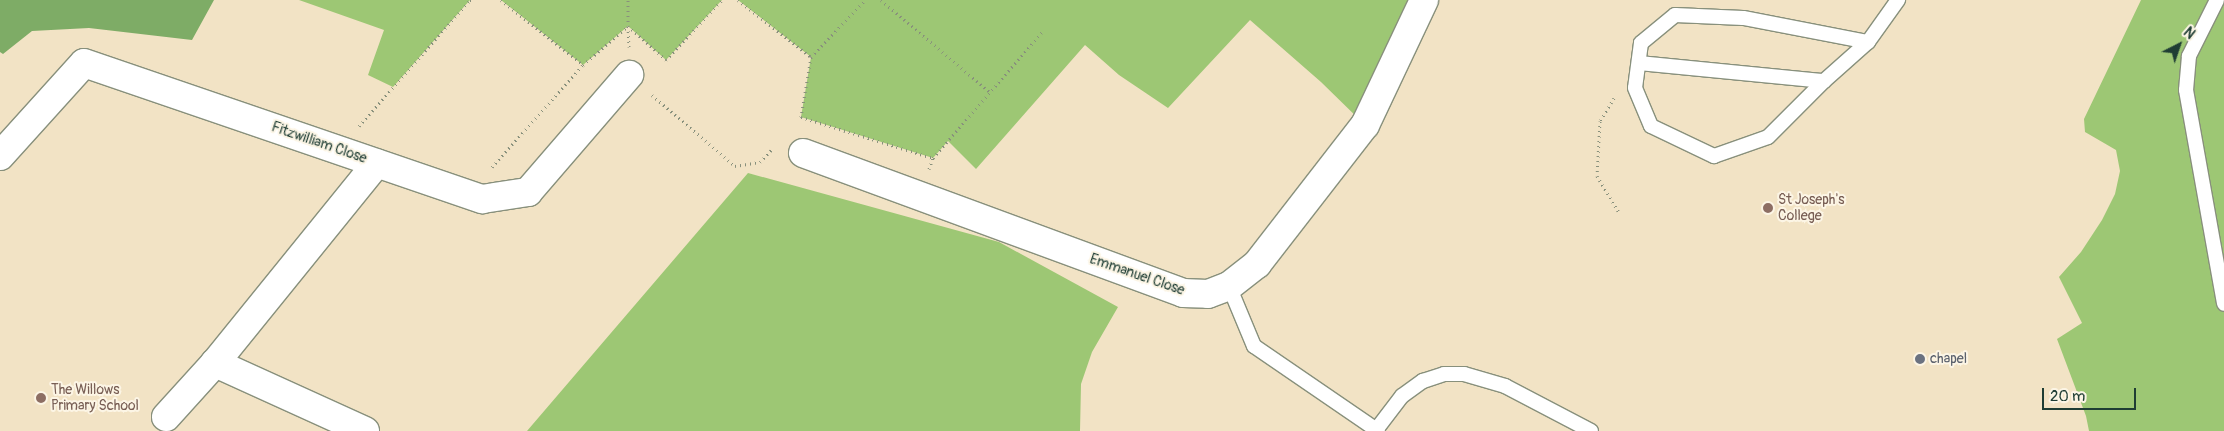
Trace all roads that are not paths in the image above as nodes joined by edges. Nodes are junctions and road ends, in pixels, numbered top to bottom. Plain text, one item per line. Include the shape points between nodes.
1 (1424, 0) edge
2 (1898, 0) edge
3 (2217, 0) edge
4 (1868, 42) junction
5 (1639, 63) junction
6 (629, 75) road end
7 (1824, 81) junction
8 (803, 153) road end
9 (0, 156) edge
10 (377, 163) junction
11 (1229, 286) junction
12 (2224, 304) edge
13 (215, 363) junction
14 (166, 418) dead end
15 (1377, 430) edge
16 (365, 431) edge
17 (1591, 431) edge

1 - 11 street, Emmanuel Close via 1365,125 1257,264
2 - 4 lane
3 - 12 lane via 2189,56 2186,90
4 - 5 lane via 1743,18 1675,15 1641,43
4 - 7 lane
5 - 7 lane
5 - 7 lane via 1635,88 1651,126 1714,156 1768,137
6 - 10 street, Fitzwilliam Close via 528,192 482,199
8 - 11 street, Emmanuel Close via 1183,293 1208,294
9 - 10 street, Fitzwilliam Close via 84,63
10 - 13 street
11 - 15 lane via 1254,346
13 - 14 street
13 - 16 street
15 - 17 lane via 1402,396 1424,381 1444,374 1464,374 1505,386

